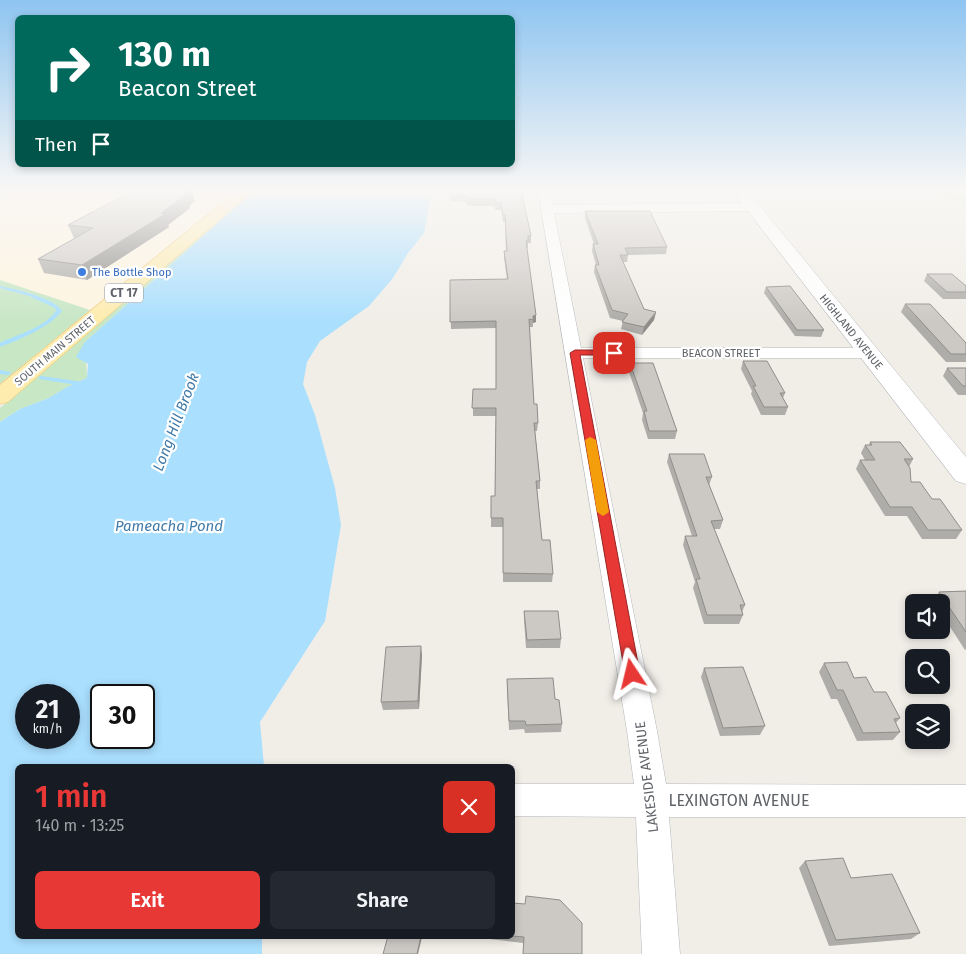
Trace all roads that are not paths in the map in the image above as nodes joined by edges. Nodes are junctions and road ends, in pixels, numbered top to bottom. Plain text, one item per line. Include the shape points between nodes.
1 (195, 234) edge
2 (553, 234) edge
3 (773, 234) edge
4 (575, 353) junction
5 (868, 353) junction
6 (0, 397) edge
7 (966, 474) edge
8 (515, 800) edge
9 (652, 800) junction
10 (966, 801) edge
11 (662, 954) edge

1 - 6 main road, SOUTH MAIN STREET / CT 17
2 - 4 street, LAKESIDE AVENUE
3 - 5 street, HIGHLAND AVENUE
4 - 5 street, BEACON STREET
4 - 9 street, LAKESIDE AVENUE
5 - 7 street, HIGHLAND AVENUE
8 - 9 street, LEXINGTON AVENUE
9 - 10 street, LEXINGTON AVENUE
9 - 11 street, LAKESIDE AVENUE

